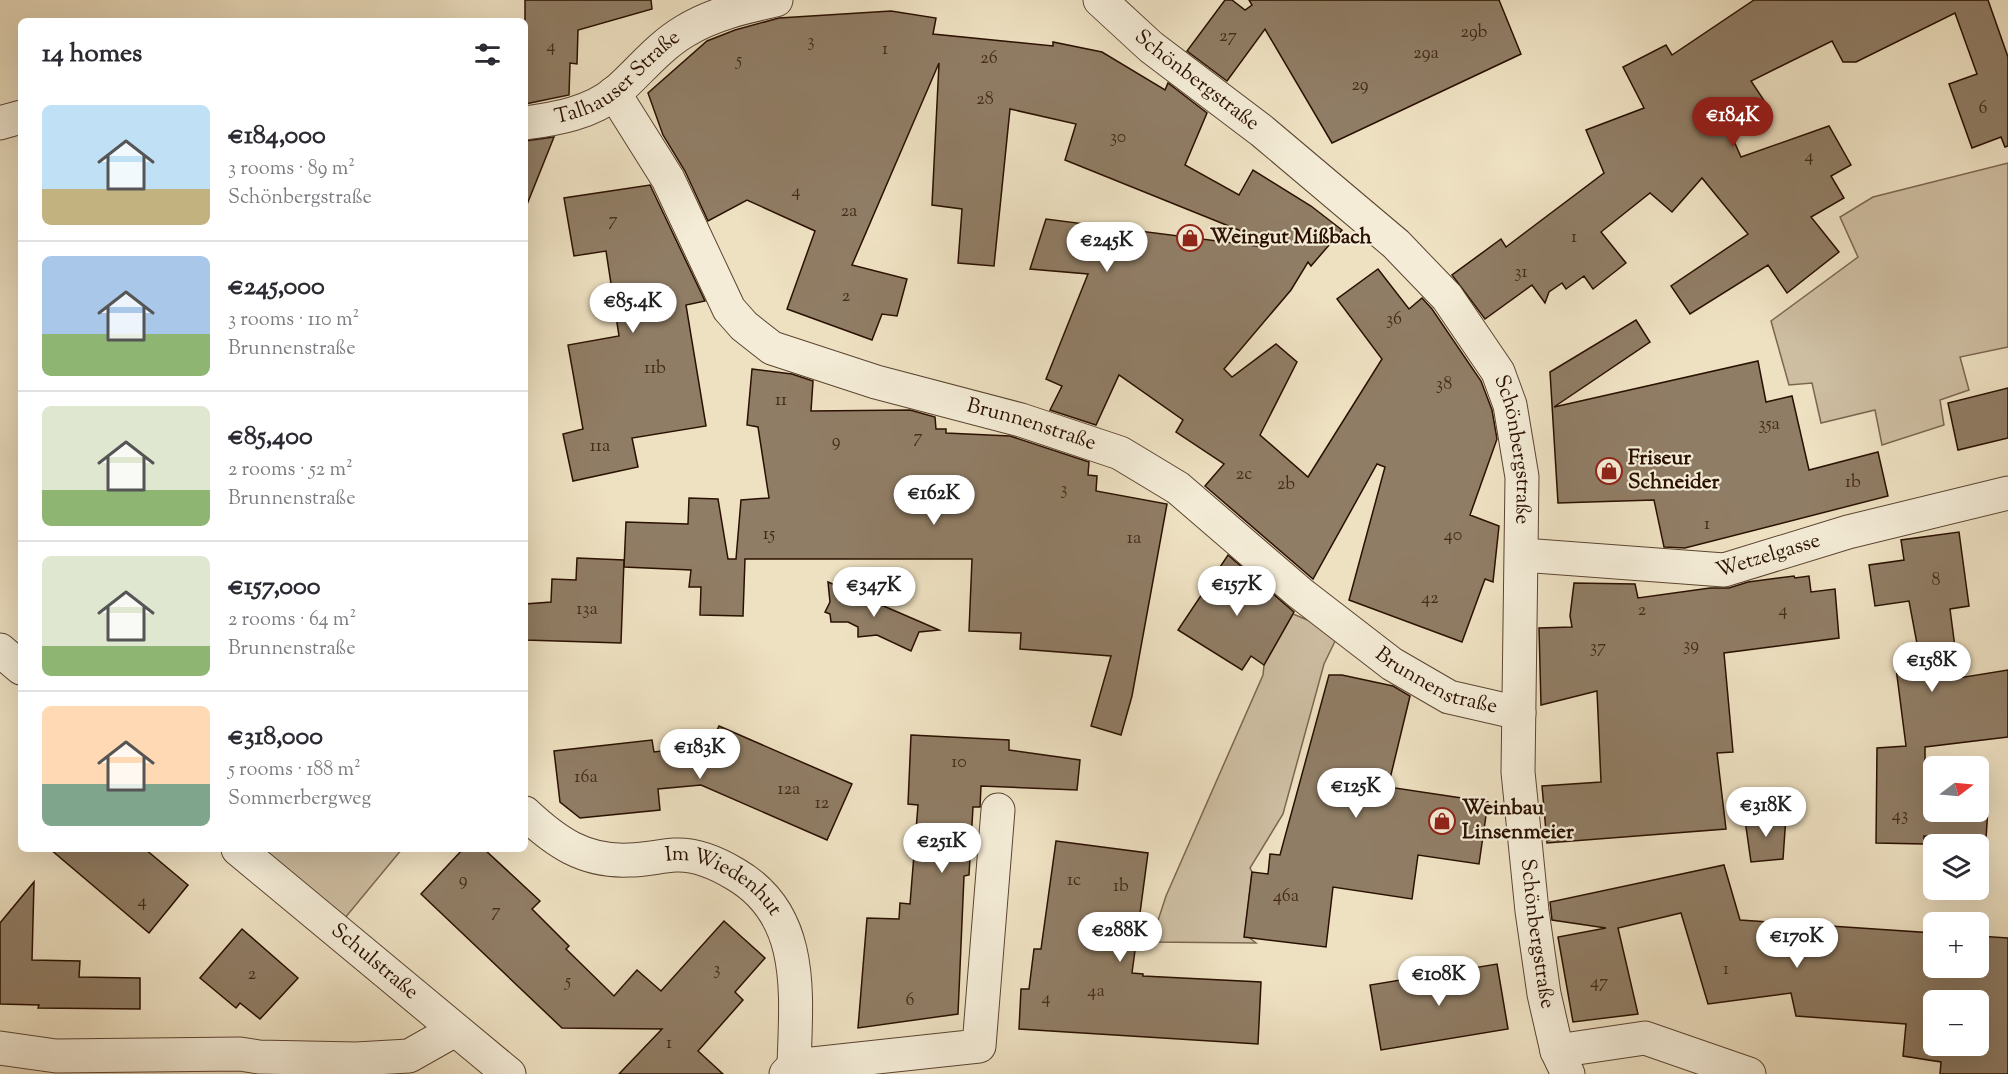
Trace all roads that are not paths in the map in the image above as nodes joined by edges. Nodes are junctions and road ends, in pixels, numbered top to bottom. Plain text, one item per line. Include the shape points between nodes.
1 (776, 0) edge
2 (1100, 0) edge
3 (614, 93) junction
4 (18, 118) edge
5 (0, 123) edge
6 (528, 123) edge
7 (2008, 493) edge
8 (1522, 555) junction
9 (0, 650) edge
10 (18, 665) edge
11 (1519, 713) junction
12 (998, 810) dead end
13 (528, 816) edge
14 (242, 852) edge
15 (455, 1030) junction
16 (0, 1048) edge
17 (1563, 1063) edge
18 (790, 1070) edge
19 (509, 1074) edge
20 (1749, 1074) edge

1 - 3 street, Talhauser Straße via 721,13 683,32
2 - 8 street, Schönbergstraße via 1152,47 1369,219 1422,268 1446,297 1498,372 1510,405 1522,477
3 - 6 street, Talhauser Straße via 594,107
3 - 11 street, Brunnenstraße via 668,179 729,309 772,348 876,382 1108,446 1178,488 1392,664 1449,697
4 - 5 street
7 - 8 street, Wetzelgasse via 1848,532 1724,570
8 - 11 street, Schönbergstraße
9 - 10 street
11 - 17 street, Schönbergstraße via 1518,772 1532,911 1544,994
12 - 18 street, Im Wiedenhut via 980,1046
13 - 18 street, Im Wiedenhut via 552,838 575,851 627,860 676,855 707,860 754,886 771,903 790,946 795,979
14 - 15 street, Schulstraße
15 - 16 street via 409,1056 356,1059 240,1054 56,1056
15 - 19 street, Schulstraße
17 - 20 street via 1645,1038

